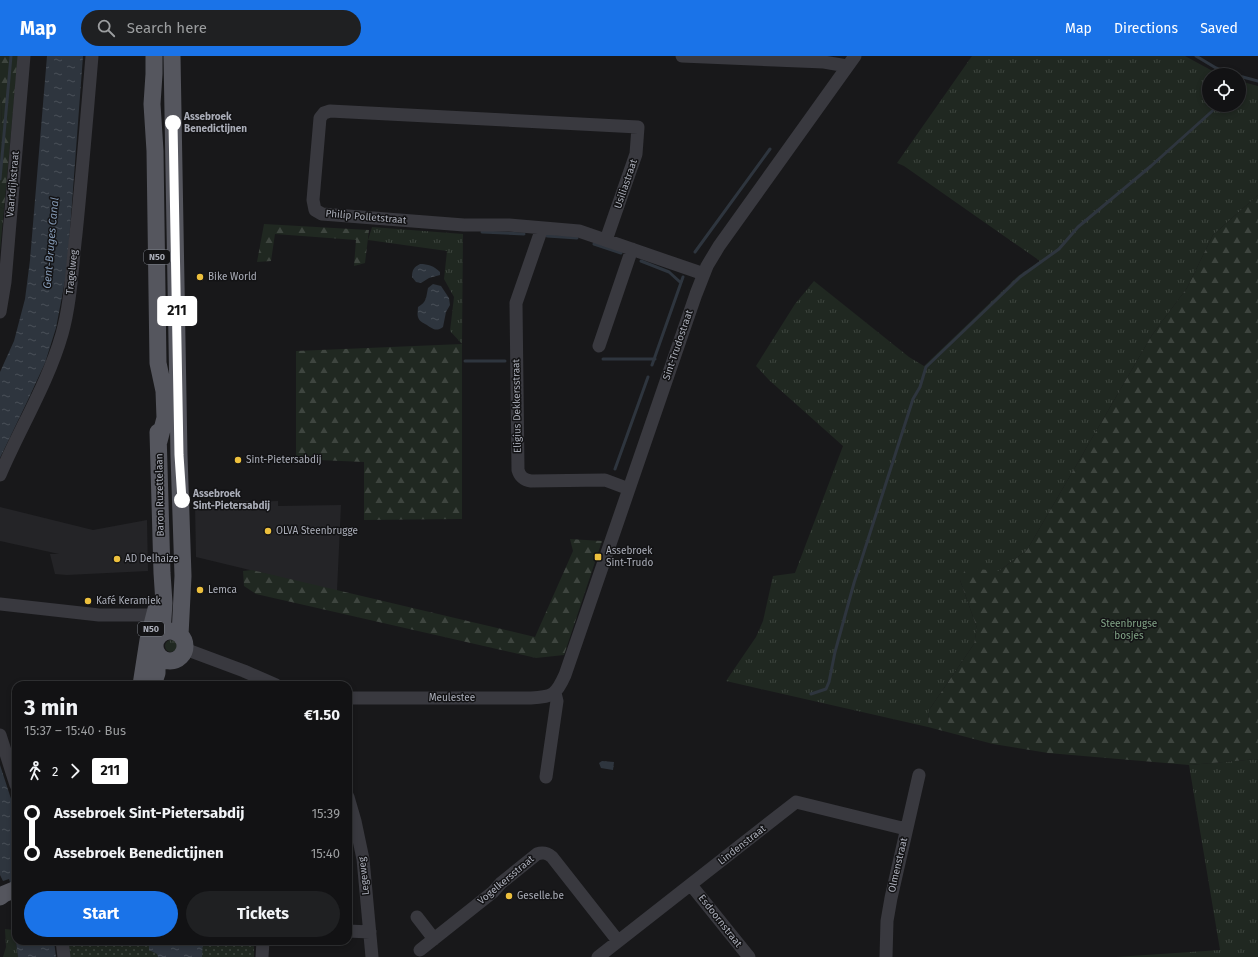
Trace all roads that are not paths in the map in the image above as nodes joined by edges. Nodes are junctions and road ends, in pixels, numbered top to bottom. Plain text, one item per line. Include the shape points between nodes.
1 (24, 56) edge
2 (92, 56) edge
3 (154, 56) edge
4 (172, 56) edge
5 (682, 56) edge
6 (851, 61) edge
7 (638, 127) joint
8 (542, 228) junction
9 (606, 240) junction
10 (632, 249) junction
11 (704, 274) junction
12 (0, 312) edge
13 (599, 346) dead end
14 (0, 475) edge
15 (629, 489) junction
16 (162, 573) junction
17 (0, 604) edge
18 (150, 616) dead end
19 (162, 633) junction
20 (180, 648) junction
21 (157, 655) junction
22 (142, 681) edge
23 (154, 681) edge
24 (166, 681) edge
25 (266, 681) edge
26 (555, 693) junction
27 (352, 698) edge
28 (0, 735) edge
29 (12, 772) edge
30 (919, 775) dead end
31 (546, 777) dead end
32 (352, 809) edge
33 (906, 829) junction
34 (691, 885) junction
35 (417, 918) dead end
36 (352, 931) edge
37 (370, 932) junction
38 (434, 938) junction
39 (618, 941) junction
40 (62, 945) edge
41 (263, 945) edge
42 (420, 950) dead end
43 (64, 957) edge
44 (262, 957) edge
45 (372, 957) edge
46 (598, 957) edge
47 (749, 957) edge
48 (886, 957) edge

1 - 12 street, Vaartdijkstraat
2 - 14 street, Tragelweg via 67,312 53,359
3 - 16 main road, Baron Ruzettelaan / N50 via 152,104 158,363 164,391 165,418 159,442
4 - 20 main road, Baron Ruzettelaan / N50 via 183,568
5 - 6 street
6 - 11 street, Sint-Trudostraat via 719,246
7 - 8 street, Philip Polletstraat via 337,111 324,113 320,118 313,200 315,210 322,214
7 - 9 street, Usiliastraat via 636,154
8 - 9 street, Philip Polletstraat via 580,231
8 - 15 street, Eligius Dekkersstraat via 516,303 518,470 520,475 531,481 605,480
9 - 10 street, Philip Polletstraat
10 - 11 street, Philip Polletstraat
10 - 13 street
11 - 15 street, Sint-Trudostraat
15 - 26 street, Sint-Trudostraat via 568,667
16 - 19 main road, Baron Ruzettelaan / N50
16 - 22 main road, Baron Ruzettelaan / N50
17 - 18 street via 99,615
19 - 20 main road, N50 via 175,632
19 - 21 main road, N50 via 155,643
20 - 21 main road via 168,661
20 - 24 main road, Baron Ruzettelaan / N50
20 - 25 street
21 - 23 main road, N50
26 - 27 street, Meulestee via 546,697 531,698
26 - 31 street via 557,701
28 - 29 street
30 - 33 street, Olmenstraat
32 - 37 street, Legeweg via 363,859
33 - 34 street, Lindenstraat via 796,802
33 - 48 street, Olmenstraat via 887,921
34 - 39 street, Lindenstraat
34 - 47 street, Esdoornstraat
35 - 38 street
36 - 37 street
37 - 45 street, Legeweg
38 - 39 street, Vogelkersstraat via 542,852 552,856
38 - 42 street, Vogelkersstraat
39 - 46 street, Lindenstraat
40 - 43 street
41 - 44 street

